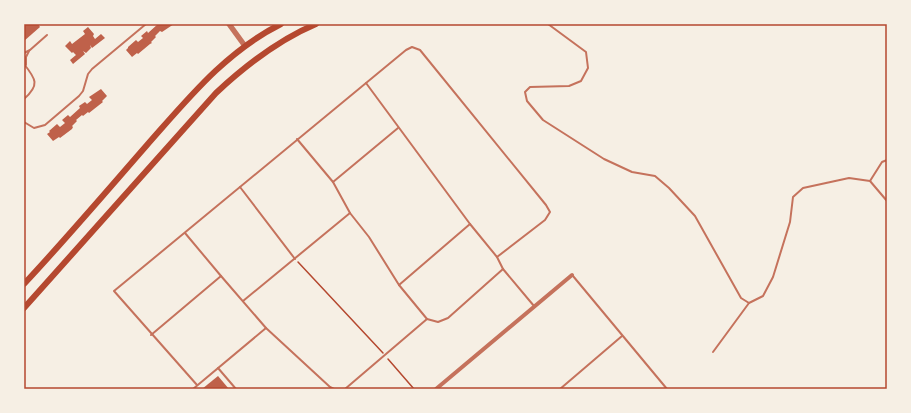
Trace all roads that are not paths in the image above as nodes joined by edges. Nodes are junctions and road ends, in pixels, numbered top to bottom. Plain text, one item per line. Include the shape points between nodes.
1 (146, 24) edge
2 (229, 24) edge
3 (281, 24) edge
4 (316, 24) edge
5 (548, 24) edge
6 (47, 35) dead end
7 (244, 46) junction
8 (30, 50) junction
9 (24, 53) edge
10 (24, 64) edge
11 (28, 69) junction
12 (366, 83) junction
13 (24, 99) edge
14 (24, 122) edge
15 (399, 128) junction
16 (298, 139) junction
17 (887, 160) edge
18 (870, 181) junction
19 (333, 182) junction
20 (240, 187) junction
21 (887, 201) edge
22 (350, 213) junction
23 (470, 224) junction
24 (185, 233) junction
25 (497, 257) junction
26 (295, 259) junction
27 (503, 269) junction
28 (572, 275) joint
29 (221, 276) junction
30 (24, 284) edge
31 (400, 285) junction
32 (243, 301) junction
33 (749, 303) junction
34 (534, 306) junction
35 (24, 308) edge
36 (427, 319) junction
37 (266, 328) junction
38 (152, 335) junction
39 (622, 336) junction
40 (713, 352) dead end
41 (218, 368) junction
42 (197, 385) junction
43 (193, 389) edge
44 (236, 389) edge
45 (334, 389) edge
46 (345, 389) edge
47 (436, 389) edge
48 (560, 389) edge
49 (667, 389) edge

1 - 14 lane via 92,69 81,94 44,125 34,128
2 - 7 street
3 - 7 main road
4 - 35 main road via 273,47 243,68 216,93
5 - 33 lane via 586,52 588,68 581,81 569,86 530,87 525,92 527,101 543,120 604,159 632,172 656,176 695,216 741,298
6 - 8 lane
7 - 30 main road via 198,88
8 - 9 lane
8 - 11 lane via 26,55
10 - 11 lane
11 - 13 lane via 34,76 35,85
12 - 15 lane
12 - 16 lane
12 - 25 lane via 406,50 412,47 420,50 546,205 550,212 545,220
15 - 19 lane
15 - 23 lane
16 - 19 lane
16 - 20 lane
17 - 18 lane via 882,162
18 - 21 lane
18 - 33 lane via 849,178 803,188 793,197 790,222 773,277 762,296
19 - 22 lane
20 - 24 lane
20 - 26 lane
22 - 26 lane
22 - 31 lane
23 - 25 lane
23 - 31 lane
24 - 29 lane
24 - 38 lane via 114,291
25 - 27 lane
26 - 32 lane
27 - 34 lane
27 - 36 lane via 448,318 438,322
28 - 34 street
28 - 39 lane
29 - 32 lane
29 - 38 lane
31 - 36 lane
32 - 37 lane
33 - 40 lane
34 - 47 street
36 - 46 lane
37 - 41 lane
37 - 45 lane
38 - 42 lane
39 - 48 lane
39 - 49 lane
41 - 42 lane
41 - 44 lane
42 - 43 lane

